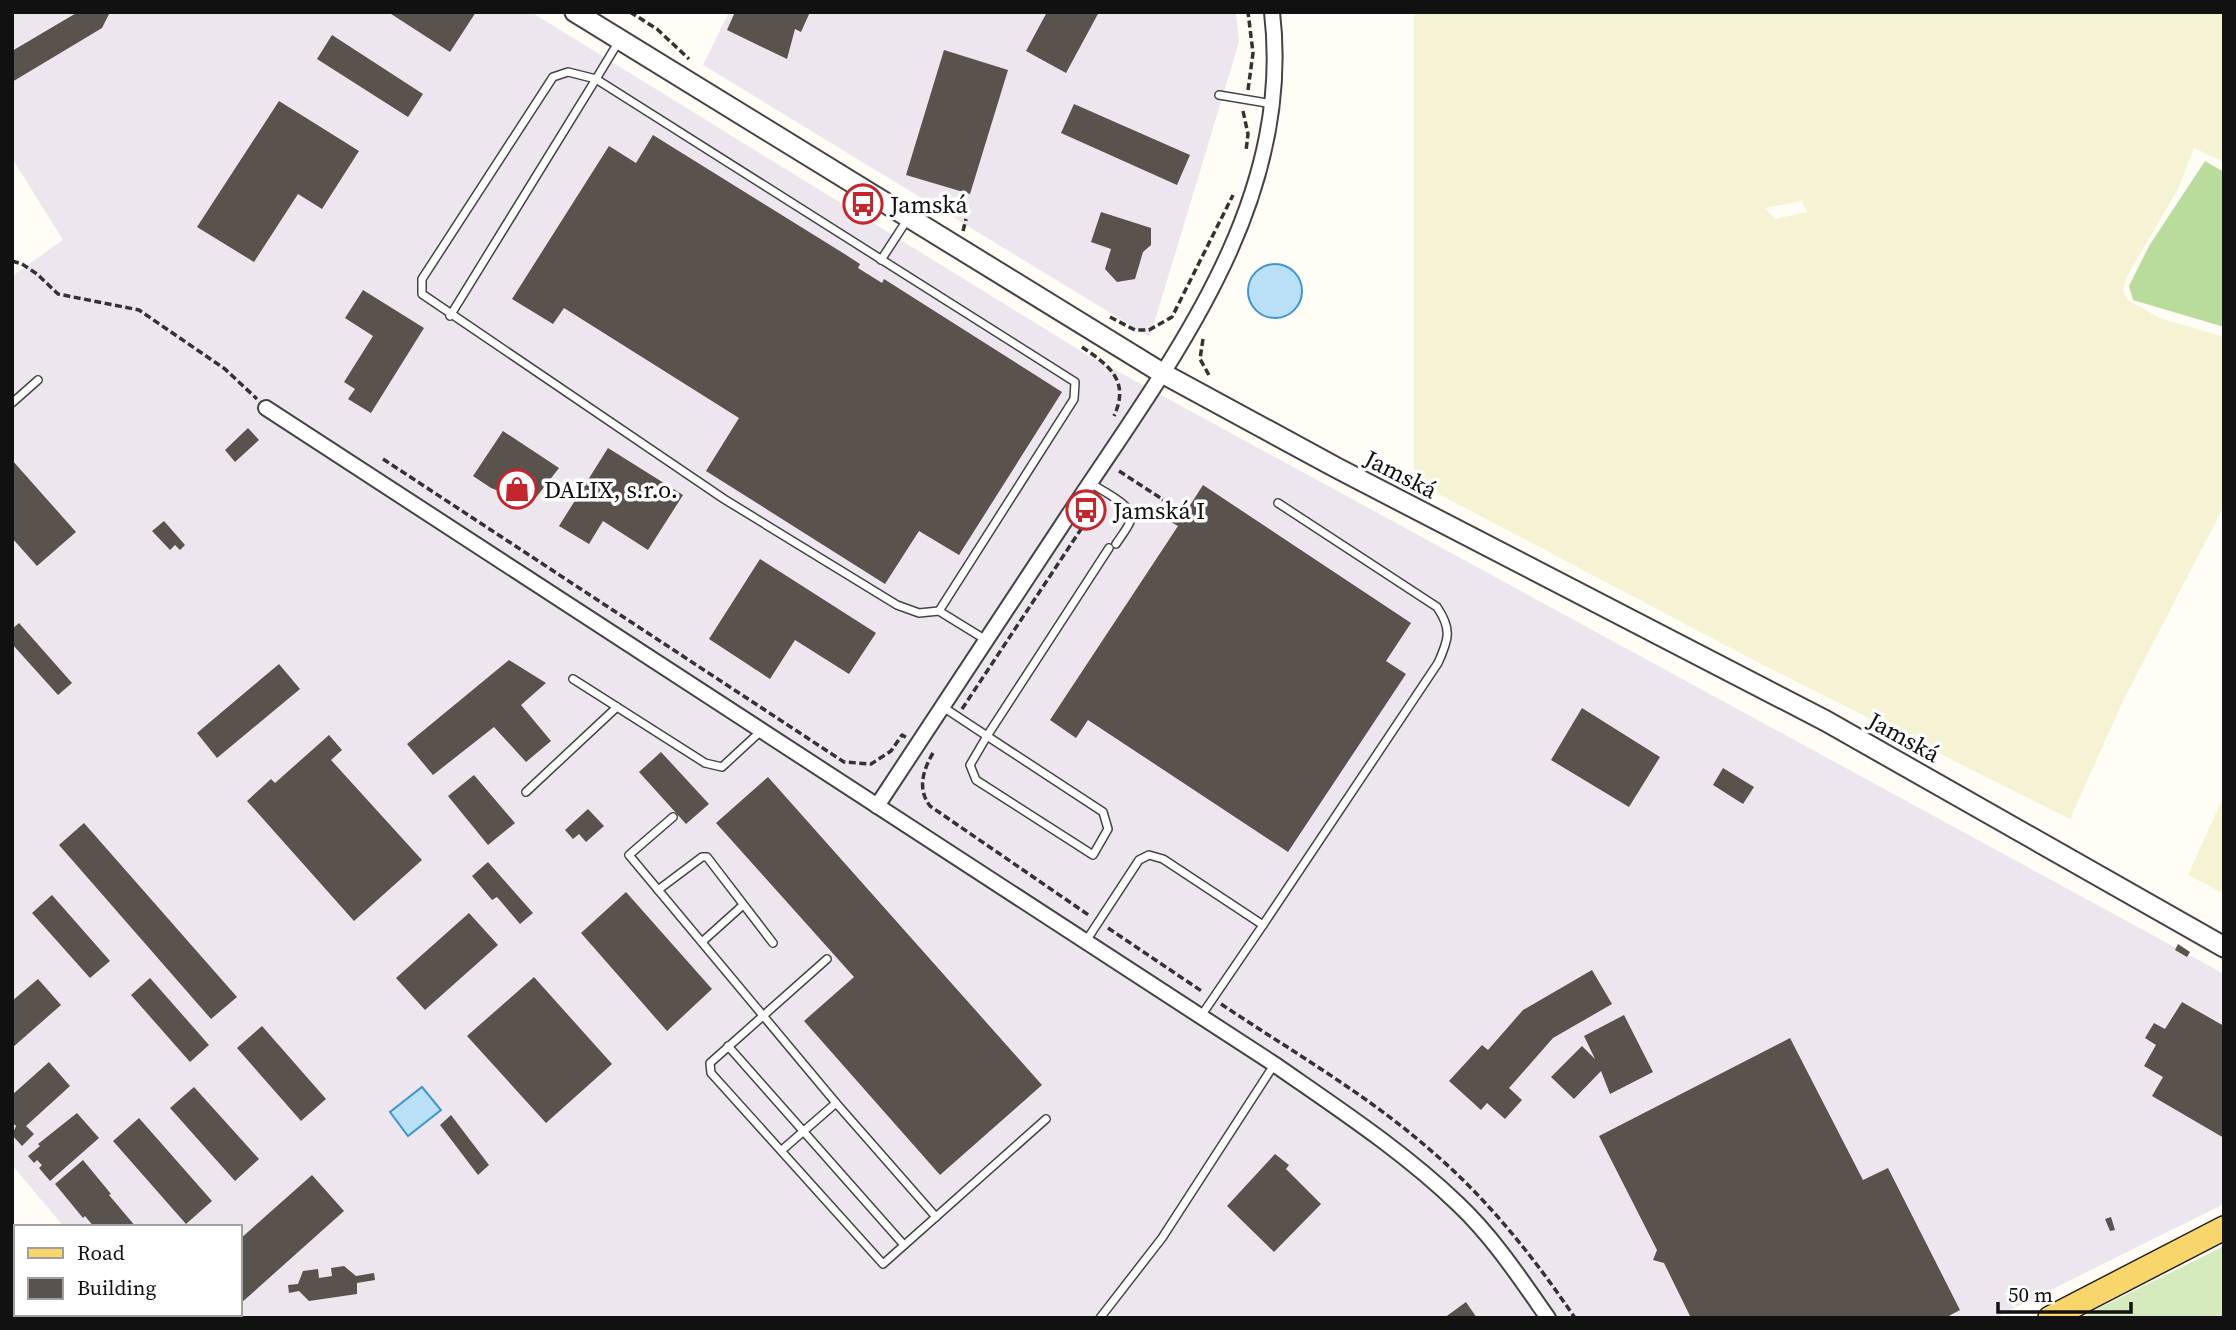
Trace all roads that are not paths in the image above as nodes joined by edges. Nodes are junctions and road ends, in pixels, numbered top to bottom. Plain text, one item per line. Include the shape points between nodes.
1 (575, 12) edge
2 (1272, 12) edge
3 (620, 41) junction
4 (596, 79) junction
5 (1219, 94) dead end
6 (1273, 104) junction
7 (908, 219) junction
8 (881, 260) junction
9 (450, 316) junction
10 (1163, 373) junction
11 (38, 380) dead end
12 (12, 403) edge
13 (266, 408) road end
14 (1090, 483) junction
15 (1279, 503) dead end
16 (939, 611) junction
17 (986, 640) junction
18 (573, 679) dead end
19 (617, 707) junction
20 (942, 707) junction
21 (761, 730) junction
22 (988, 736) junction
23 (526, 792) dead end
24 (877, 806) junction
25 (673, 817) dead end
26 (658, 890) junction
27 (742, 906) junction
28 (1263, 925) junction
29 (703, 941) junction
30 (1085, 941) junction
31 (773, 943) dead end
32 (2224, 947) edge
33 (827, 959) dead end
34 (764, 1014) junction
35 (1201, 1016) junction
36 (728, 1046) junction
37 (1275, 1064) junction
38 (835, 1103) junction
39 (1046, 1119) dead end
40 (803, 1132) junction
41 (782, 1150) junction
42 (936, 1217) junction
43 (2224, 1228) edge
44 (904, 1245) junction
45 (1100, 1318) edge
46 (1548, 1318) edge
47 (2050, 1318) edge

1 - 3 street, Jamská
2 - 6 street
3 - 4 lane
3 - 7 street, Jamská
4 - 8 lane
4 - 9 lane
4 - 9 lane via 568,72 553,77 422,279 422,294
5 - 6 lane
6 - 10 street via 1259,178 1230,253
7 - 8 lane
7 - 10 street, Jamská
8 - 16 lane via 1070,376 1077,388
9 - 16 lane via 724,499 897,605 919,613
10 - 14 street
10 - 32 street, Jamská via 1826,721
11 - 12 lane
13 - 21 street
14 - 17 street
14 - 22 lane via 1131,513 1131,519
15 - 28 lane via 1437,607 1448,623 1449,639 1438,663
16 - 17 lane
17 - 20 street
18 - 19 lane
19 - 21 lane via 705,763 722,767
19 - 23 lane
20 - 22 lane
20 - 24 street
21 - 24 street
22 - 22 lane via 970,765 976,780 1093,855 1108,829 1103,812
24 - 30 street
25 - 26 lane via 629,855
26 - 27 lane via 707,857
26 - 29 lane
27 - 29 lane
27 - 31 lane
28 - 30 lane via 1163,859 1149,855 1134,866
28 - 35 lane
29 - 34 lane
30 - 35 street
33 - 34 lane
34 - 36 lane
34 - 38 lane
35 - 37 street
36 - 40 lane
36 - 41 lane via 710,1063 711,1073
37 - 45 lane via 1169,1228
37 - 46 street via 1459,1204
38 - 40 lane
38 - 42 lane
39 - 42 lane
40 - 41 lane
40 - 44 lane
41 - 44 lane via 883,1264
42 - 44 lane
43 - 47 main road

